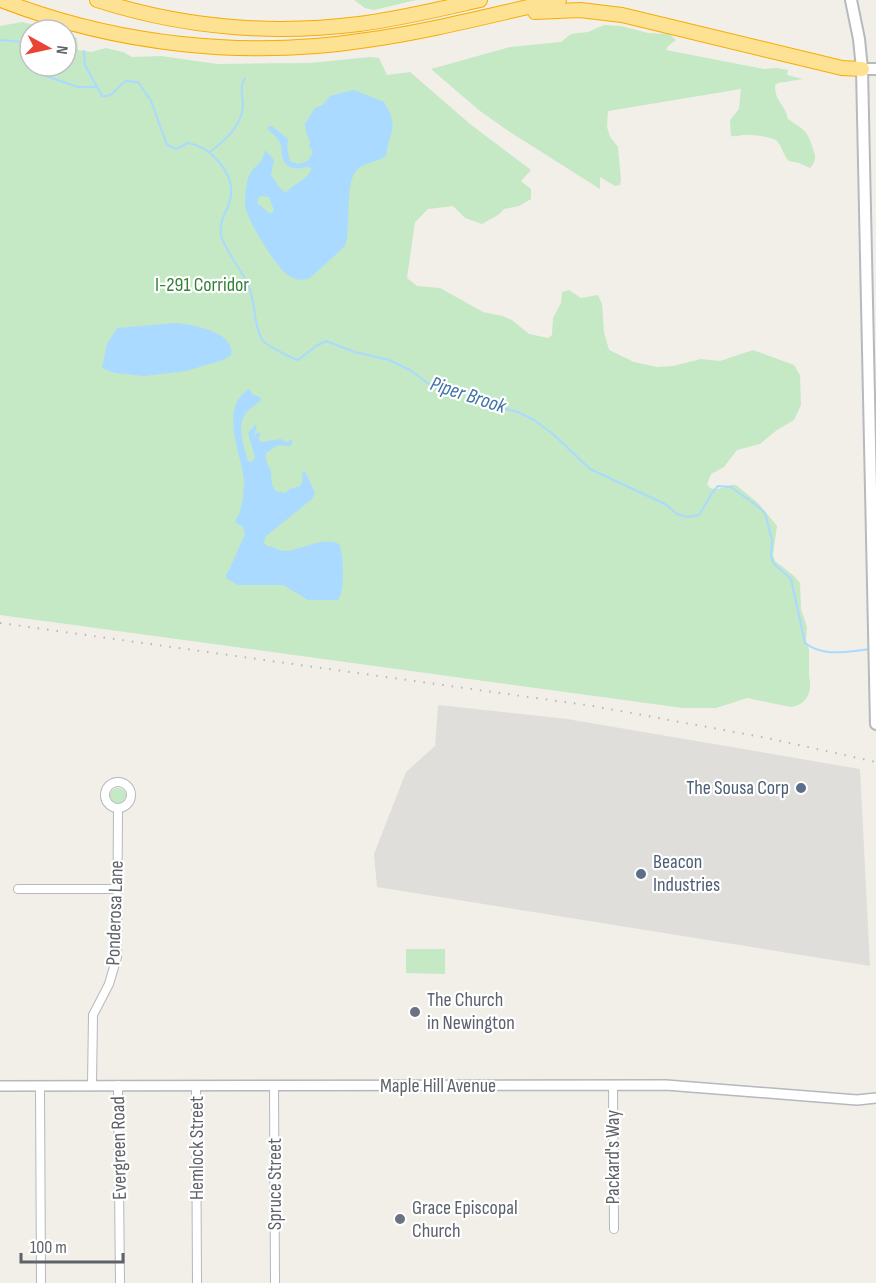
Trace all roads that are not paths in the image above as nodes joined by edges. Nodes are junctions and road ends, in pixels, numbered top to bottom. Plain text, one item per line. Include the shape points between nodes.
1 (1, 0) edge
2 (97, 0) edge
3 (450, 0) edge
4 (480, 0) edge
5 (559, 0) edge
6 (850, 0) edge
7 (514, 10) junction
8 (413, 15) junction
9 (869, 69) edge
10 (875, 668) edge
11 (876, 724) edge
12 (118, 808) dead end
13 (18, 889) dead end
14 (117, 889) junction
15 (92, 1085) junction
16 (118, 1085) junction
17 (274, 1085) junction
18 (0, 1086) edge
19 (40, 1086) junction
20 (196, 1086) junction
21 (613, 1086) junction
22 (876, 1098) edge
23 (614, 1229) dead end
24 (41, 1283) edge
25 (120, 1283) edge
26 (198, 1283) edge
27 (275, 1283) edge

1 - 7 highway via 90,28 167,42 267,48 363,41
2 - 8 highway via 151,15 216,26 347,26
3 - 8 highway
4 - 8 highway
5 - 7 highway
6 - 9 main road
7 - 9 highway via 580,10 622,15 842,68
9 - 10 main road
10 - 11 main road
12 - 14 street, Ponderosa Lane
13 - 14 street
14 - 15 street, Ponderosa Lane via 117,957 93,1015
15 - 16 street, Maple Hill Avenue
15 - 19 street, Maple Hill Avenue
16 - 20 street, Maple Hill Avenue
16 - 25 street, Evergreen Road
17 - 20 street, Maple Hill Avenue
17 - 21 street, Maple Hill Avenue
17 - 27 street, Spruce Street
18 - 19 street, Maple Hill Avenue
19 - 24 street
20 - 26 street, Hemlock Street
21 - 22 street, Maple Hill Avenue via 666,1085 857,1100
21 - 23 street, Packard's Way

